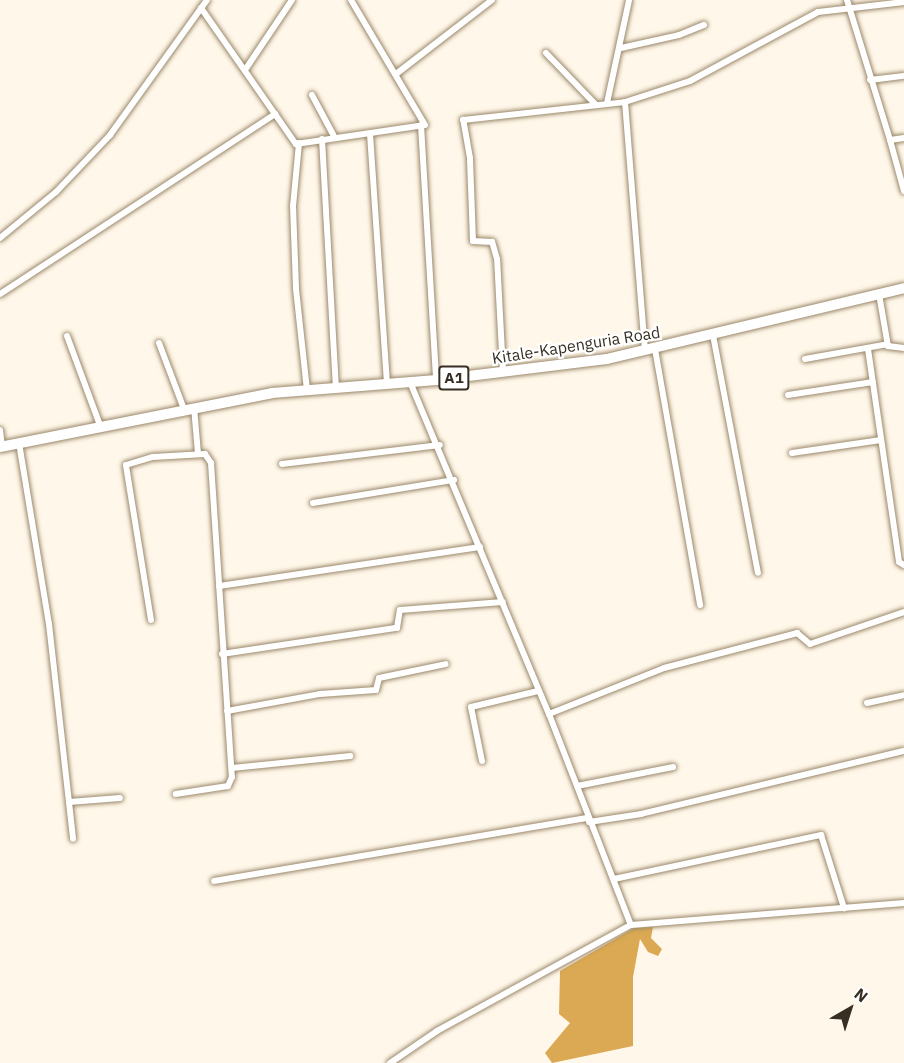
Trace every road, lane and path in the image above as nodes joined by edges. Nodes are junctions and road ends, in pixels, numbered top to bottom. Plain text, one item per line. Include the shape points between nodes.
1 (207, 0) edge
2 (292, 0) edge
3 (351, 0) edge
4 (492, 0) edge
5 (629, 0) edge
6 (904, 2) edge
7 (848, 3) edge
8 (201, 8) junction
9 (704, 26) dead end
10 (621, 48) junction
11 (546, 53) dead end
12 (245, 70) junction
13 (396, 74) junction
14 (904, 76) edge
15 (870, 80) junction
16 (312, 96) dead end
17 (625, 102) junction
18 (595, 104) junction
19 (607, 104) junction
20 (275, 114) junction
21 (421, 125) junction
22 (370, 134) junction
23 (334, 138) junction
24 (904, 138) edge
25 (322, 139) junction
26 (890, 140) junction
27 (299, 143) junction
28 (904, 191) edge
29 (0, 238) edge
30 (904, 288) edge
31 (0, 294) edge
32 (879, 294) junction
33 (713, 335) junction
34 (67, 336) dead end
35 (159, 343) dead end
36 (888, 344) junction
37 (904, 348) edge
38 (868, 349) junction
39 (650, 350) junction
40 (805, 358) dead end
41 (503, 372) junction
42 (436, 380) junction
43 (410, 381) junction
44 (873, 381) junction
45 (387, 382) junction
46 (336, 387) junction
47 (307, 390) junction
48 (788, 395) dead end
49 (189, 408) junction
50 (100, 425) junction
51 (0, 430) edge
52 (881, 440) junction
53 (20, 443) junction
54 (440, 445) junction
55 (1, 447) edge
56 (792, 453) dead end
57 (198, 454) junction
58 (282, 464) dead end
59 (454, 480) junction
60 (313, 503) dead end
61 (480, 547) junction
62 (904, 565) edge
63 (758, 573) dead end
64 (219, 586) junction
65 (503, 602) junction
66 (700, 605) dead end
67 (904, 612) edge
68 (152, 620) dead end
69 (222, 654) junction
70 (446, 664) dead end
71 (538, 691) junction
72 (904, 695) edge
73 (867, 703) dead end
74 (227, 711) junction
75 (549, 714) junction
76 (904, 751) edge
77 (350, 756) dead end
78 (482, 761) dead end
79 (673, 766) dead end
80 (232, 768) junction
81 (577, 786) junction
82 (176, 794) dead end
83 (120, 798) dead end
84 (69, 802) junction
85 (588, 820) junction
86 (73, 839) dead end
87 (614, 879) junction
88 (214, 881) dead end
89 (904, 903) edge
90 (844, 908) junction
91 (631, 925) junction
92 (390, 1063) edge

1 - 8 street
2 - 12 street
3 - 13 street
4 - 13 street
5 - 10 street
6 - 7 street
7 - 15 street
7 - 17 street via 806,17 690,81
8 - 12 street
8 - 29 street via 110,135 56,192
9 - 10 street
10 - 19 street
11 - 18 street
12 - 20 street
13 - 21 street via 425,125
14 - 15 street
15 - 26 street
16 - 23 street
17 - 19 street
17 - 39 street
18 - 19 street
18 - 41 street via 463,120 470,158 473,241 494,244 497,259
20 - 27 street
20 - 31 street
21 - 22 street
21 - 42 street
22 - 23 street
22 - 45 street
23 - 25 street
24 - 26 street
25 - 27 street
25 - 46 street
26 - 28 street
27 - 47 street via 293,206 296,289
30 - 32 highway, Kitale-Kapenguria Road / A1
32 - 33 highway, Kitale-Kapenguria Road / A1
32 - 36 street
33 - 39 highway, Kitale-Kapenguria Road / A1
33 - 63 street
34 - 50 street
35 - 49 street
36 - 37 street via 894,349
36 - 38 street
38 - 40 street
38 - 44 street
39 - 41 highway, Kitale-Kapenguria Road / A1
39 - 66 street
41 - 42 highway, Kitale-Kapenguria Road / A1
42 - 43 highway, Kitale-Kapenguria Road / A1
43 - 45 highway, Kitale-Kapenguria Road / A1
43 - 54 street
44 - 48 street
44 - 52 street
45 - 46 highway, Kitale-Kapenguria Road / A1
46 - 47 highway, Kitale-Kapenguria Road / A1
47 - 49 highway, Kitale-Kapenguria Road / A1
49 - 50 highway, Kitale-Kapenguria Road / A1
49 - 57 street
50 - 53 highway, Kitale-Kapenguria Road / A1
51 - 55 street
52 - 56 street
52 - 62 street via 899,562
53 - 55 highway, Kitale-Kapenguria Road / A1
53 - 84 street via 49,624
54 - 58 street
54 - 59 street
57 - 64 street via 208,456 211,463
57 - 68 street via 153,457 126,465
59 - 60 street
59 - 61 street
61 - 64 street
61 - 65 street
64 - 69 street
65 - 69 street via 400,610 397,628
65 - 71 street
67 - 75 street via 810,644 796,633 664,668
69 - 74 street
70 - 74 street via 380,678 376,690 320,694
71 - 75 street
71 - 78 street via 471,707
72 - 73 street
74 - 80 street
75 - 81 street
76 - 85 street via 641,814
77 - 80 street
79 - 81 street
80 - 82 street via 228,786
81 - 85 street
83 - 84 street
84 - 86 street
85 - 87 street
85 - 88 street
87 - 90 street via 821,835
87 - 91 street
89 - 90 street
90 - 91 street
91 - 92 street via 436,1031

